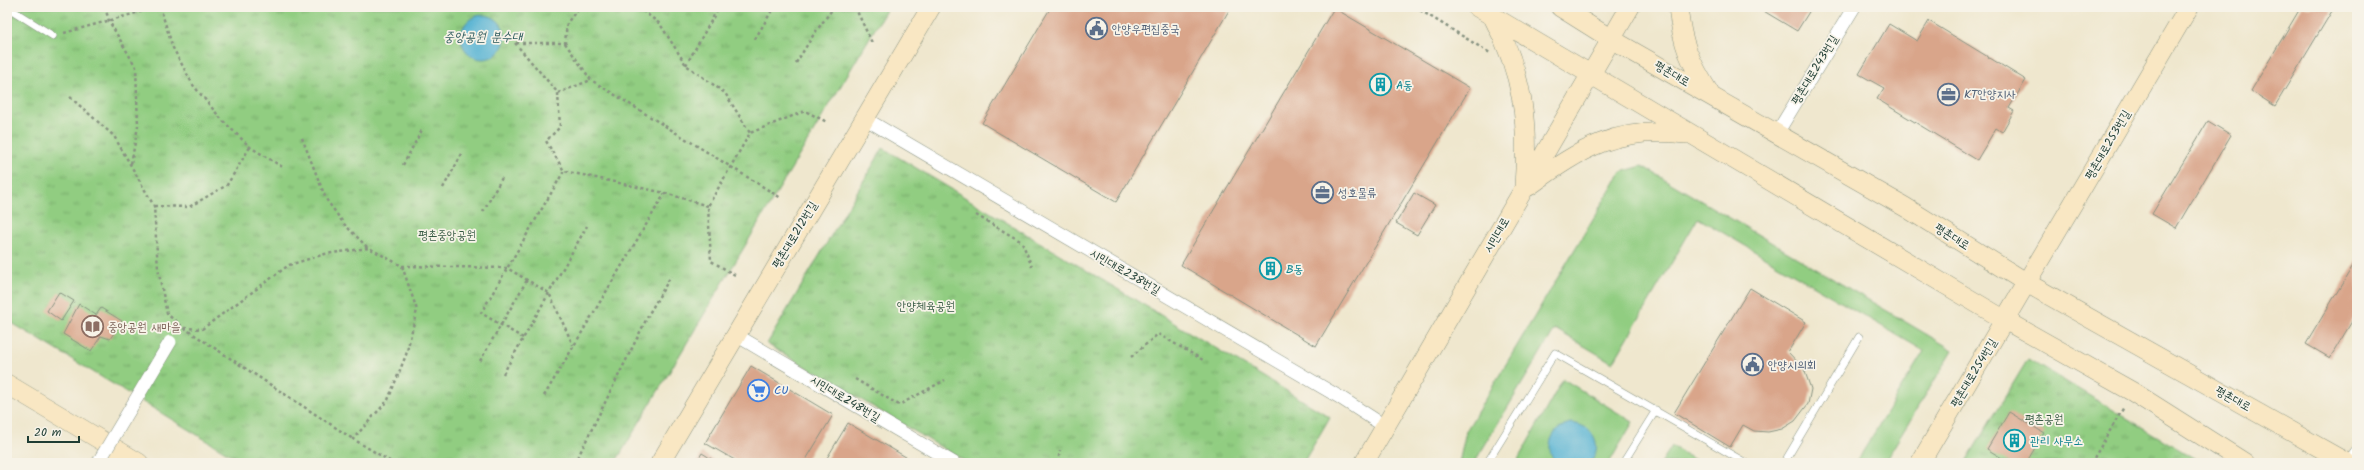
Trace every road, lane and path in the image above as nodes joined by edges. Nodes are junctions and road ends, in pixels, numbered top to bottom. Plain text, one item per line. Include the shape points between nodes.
1 (7, 7) edge
2 (105, 7) edge
3 (159, 7) edge
4 (579, 7) edge
5 (638, 7) edge
6 (719, 7) edge
7 (774, 7) edge
8 (834, 7) edge
9 (855, 7) edge
10 (931, 7) edge
11 (1415, 7) edge
12 (1477, 7) edge
13 (1560, 7) edge
14 (1630, 7) edge
15 (1678, 7) edge
16 (1854, 7) edge
17 (2189, 7) edge
18 (1493, 17) junction
19 (109, 21) junction
20 (53, 36) joint
21 (755, 39) dead end
22 (1611, 39) junction
23 (565, 43) junction
24 (873, 45) dead end
25 (796, 63) dead end
26 (686, 65) junction
27 (1516, 70) junction
28 (1590, 75) junction
29 (591, 80) junction
30 (558, 93) junction
31 (1712, 96) junction
32 (70, 97) dead end
33 (864, 118) junction
34 (827, 122) dead end
35 (423, 128) dead end
36 (750, 133) junction
37 (1777, 134) junction
38 (1691, 135) junction
39 (302, 138) dead end
40 (250, 147) junction
41 (463, 152) dead end
42 (131, 165) junction
43 (403, 165) dead end
44 (284, 168) dead end
45 (730, 168) junction
46 (564, 171) junction
47 (502, 176) dead end
48 (443, 188) dead end
49 (1523, 190) junction
50 (665, 193) junction
51 (781, 198) dead end
52 (154, 206) junction
53 (708, 206) junction
54 (483, 212) dead end
55 (976, 215) dead end
56 (587, 226) dead end
57 (369, 248) junction
58 (402, 266) junction
59 (1032, 267) dead end
60 (507, 268) junction
61 (735, 275) dead end
62 (671, 276) dead end
63 (528, 280) junction
64 (2027, 283) junction
65 (550, 293) junction
66 (2005, 320) junction
67 (501, 325) junction
68 (184, 328) junction
69 (736, 335) junction
70 (1859, 336) dead end
71 (523, 338) junction
72 (170, 342) dead end
73 (573, 345) junction
74 (1130, 357) dead end
75 (1203, 360) dead end
76 (480, 362) dead end
77 (502, 374) dead end
78 (855, 379) dead end
79 (945, 380) dead end
80 (7, 384) edge
81 (2133, 392) junction
82 (544, 396) dead end
83 (1656, 410) junction
84 (1386, 427) junction
85 (353, 439) junction
86 (1060, 450) dead end
87 (2357, 453) edge
88 (1305, 460) dead end
89 (98, 463) edge
90 (138, 463) edge
91 (393, 463) edge
92 (575, 463) edge
93 (660, 463) edge
94 (954, 463) edge
95 (1058, 463) edge
96 (1310, 463) edge
97 (1364, 463) edge
98 (1487, 463) edge
99 (1623, 463) edge
100 (1746, 463) edge
101 (1784, 463) edge
102 (1920, 463) edge
103 (2091, 463) edge
104 (2245, 463) edge
105 (2347, 463) edge
106 (2350, 463) edge

1 - 20 lane
2 - 19 path
3 - 19 path
3 - 40 path via 173,48 192,84 222,120
4 - 23 path via 567,23
5 - 26 path via 660,24
6 - 26 path
7 - 21 path
8 - 25 path
9 - 24 path
10 - 33 street, 평촌대로212번길
11 - 27 path
12 - 18 street
13 - 22 street, 평촌대로
14 - 22 street, 시민대로
15 - 31 street via 1682,41 1691,63
16 - 37 street, 평촌대로243번길
17 - 64 street, 평촌대로253번길
18 - 27 street via 1507,43
18 - 28 street
19 - 20 path
19 - 42 path via 136,67 138,126
22 - 28 street, 시민대로
22 - 31 street, 평촌대로
23 - 29 path
23 - 30 path via 515,43
26 - 36 path via 725,93
27 - 49 street via 1527,142
28 - 38 street
28 - 49 street, 시민대로
29 - 30 path
29 - 45 path
30 - 46 path via 560,126 546,141
31 - 37 street, 평촌대로
32 - 42 path via 114,136
33 - 69 street, 평촌대로212번길
33 - 84 street, 시민대로238번길 via 1335,394
34 - 36 path via 805,111
35 - 43 path
36 - 45 path
37 - 64 street, 평촌대로 via 1905,207
38 - 49 street via 1662,131 1621,135 1574,155
38 - 66 street
39 - 57 path via 326,199 344,224
40 - 44 path
40 - 52 path via 226,185 189,207
41 - 48 path
42 - 52 path
45 - 51 path
45 - 53 path
46 - 50 path
46 - 60 path
47 - 54 path
49 - 84 street, 시민대로
50 - 53 path
50 - 73 path
52 - 68 path via 158,270 167,314
53 - 61 path via 711,261
55 - 59 path via 1022,242
56 - 65 path
57 - 58 path
57 - 68 path via 325,254 289,266 202,329
58 - 60 path
58 - 85 path via 417,310 406,355 388,400
60 - 63 path
60 - 67 path via 481,312
62 - 92 path via 650,312
63 - 65 path
63 - 67 path
64 - 66 street, 평촌대로254번길
64 - 105 street, 평촌대로
65 - 71 path
65 - 73 path
66 - 81 street
66 - 102 street, 평촌대로254번길
67 - 71 path
67 - 76 path
68 - 85 path
69 - 93 street, 평촌대로212번길
69 - 94 street, 시민대로248번길
70 - 101 lane
71 - 77 path
72 - 89 street, bridge
73 - 82 path
74 - 75 path via 1158,334
78 - 79 path via 899,405
80 - 90 street
81 - 103 path
81 - 104 street
83 - 98 lane via 1555,353
83 - 99 lane
83 - 100 lane
84 - 97 street, 시민대로
85 - 91 path
86 - 95 path
87 - 106 street
88 - 96 path

